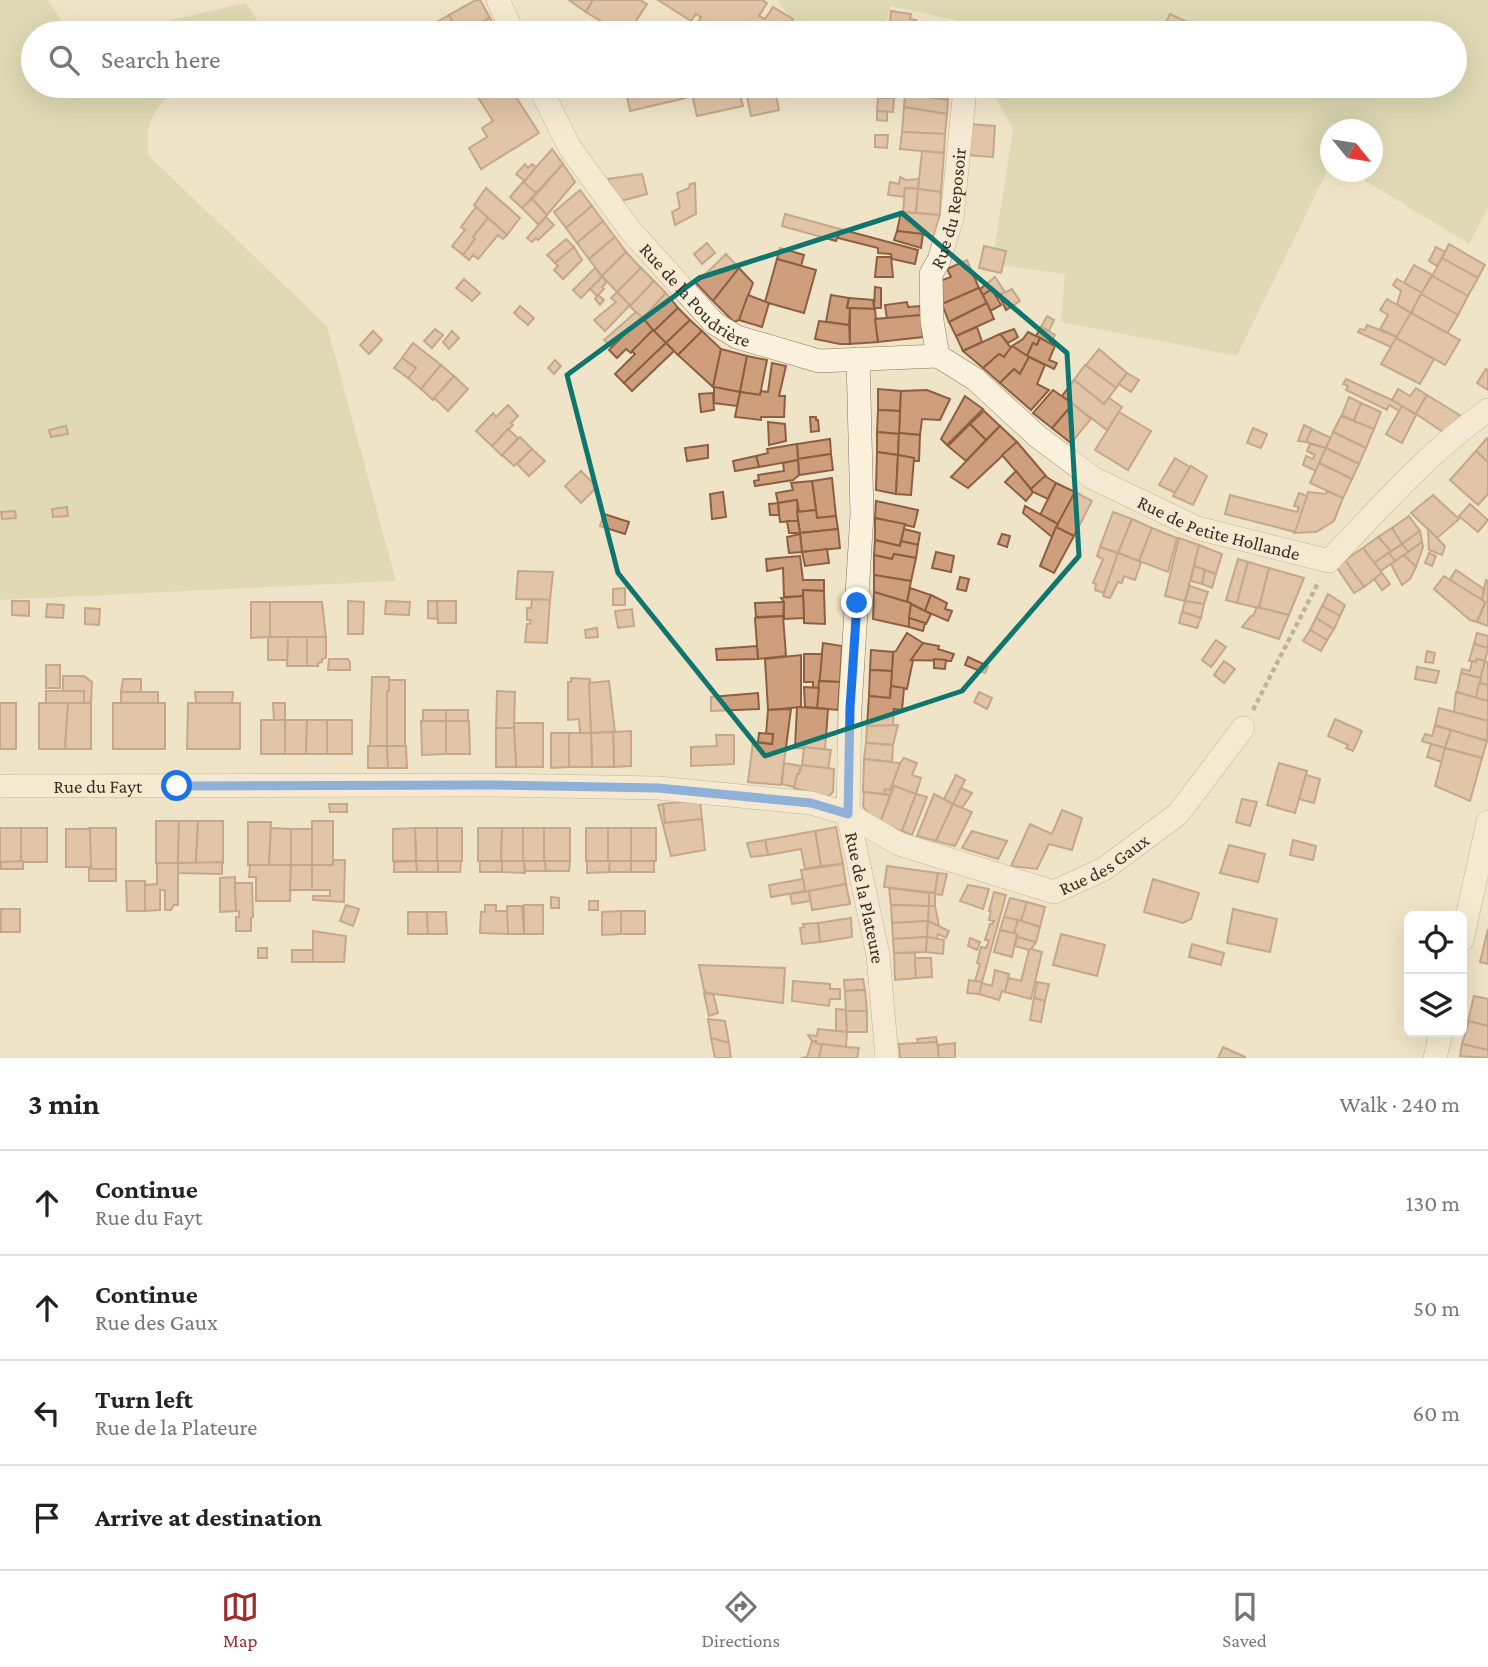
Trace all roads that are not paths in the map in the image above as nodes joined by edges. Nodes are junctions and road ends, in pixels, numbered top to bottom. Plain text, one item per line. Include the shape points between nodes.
1 (498, 0) edge
2 (508, 21) edge
3 (545, 98) edge
4 (964, 99) dead end
5 (938, 356) junction
6 (858, 359) junction
7 (1488, 411) edge
8 (1243, 728) road end
9 (0, 786) edge
10 (658, 788) joint
11 (848, 814) junction
12 (1488, 822) edge
13 (1467, 917) edge
14 (1440, 1037) edge
15 (887, 1058) edge
16 (1435, 1058) edge

1 - 2 street
3 - 6 street, Rue de la Poudrière via 570,148 622,220 714,323 737,337 819,361
4 - 5 street, Rue du Reposoir via 952,218 930,274
5 - 6 street, Rue de la Poudrière
5 - 7 street, Rue de Petite Hollande via 975,379 1037,436 1093,478 1197,528 1329,561 1408,479
6 - 11 street, Rue de la Plateure via 862,514
8 - 11 street, Rue des Gaux via 1178,814 1104,869 1054,892 899,845
9 - 10 street, Rue du Fayt
10 - 11 street, Rue des Gaux via 811,803
11 - 15 street, Rue de la Plateure via 878,955
12 - 13 street
14 - 16 street

